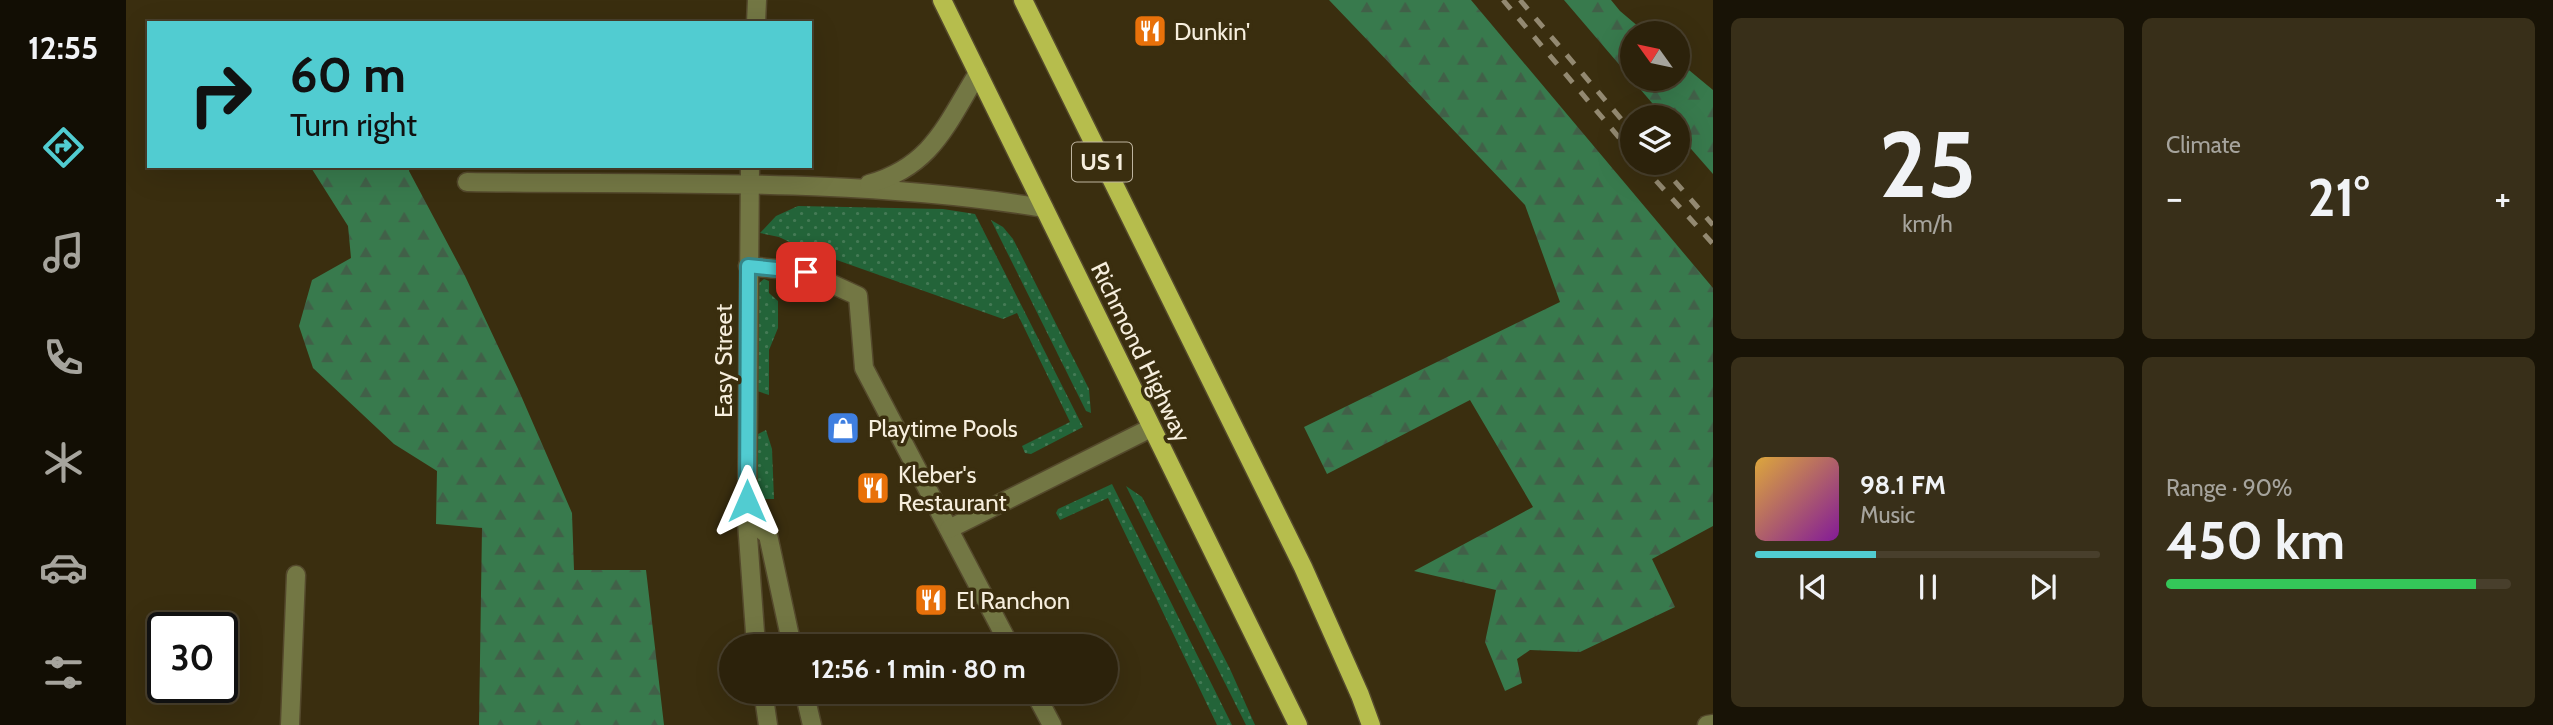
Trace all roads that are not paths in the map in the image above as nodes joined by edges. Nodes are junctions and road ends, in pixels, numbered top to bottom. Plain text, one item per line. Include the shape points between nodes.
1 (757, 0) edge
2 (942, 0) edge
3 (1023, 0) edge
4 (756, 21) edge
5 (978, 73) junction
6 (750, 168) edge
7 (467, 182) dead end
8 (749, 186) junction
9 (859, 187) junction
10 (1044, 208) junction
11 (748, 266) junction
12 (1151, 428) junction
13 (747, 522) junction
14 (949, 530) junction
15 (296, 575) dead end
16 (755, 634) edge
17 (789, 634) edge
18 (1004, 634) edge
19 (764, 704) edge
20 (806, 704) edge
21 (1041, 704) edge
22 (1713, 724) edge
23 (290, 725) edge
24 (768, 725) edge
25 (812, 725) edge
26 (1052, 725) edge
27 (1298, 725) edge
28 (1371, 725) edge
29 (1707, 725) edge

1 - 4 street
2 - 5 main road, Richmond Highway
3 - 28 main road, Richmond Highway / US 1 via 1303,567
5 - 9 street via 936,141 918,161 897,175
5 - 10 main road, Richmond Highway
6 - 8 street, Easy Street
7 - 8 street
8 - 9 street
8 - 11 street, Easy Street
9 - 10 street
10 - 12 main road, Richmond Highway
11 - 13 street, Easy Street
11 - 14 street via 806,272 858,296 864,368
12 - 14 street
12 - 27 main road, Richmond Highway
13 - 16 street, Easy Street
13 - 17 street via 768,534
14 - 18 street
15 - 23 street
19 - 24 street
20 - 25 street
21 - 26 street
22 - 29 street

